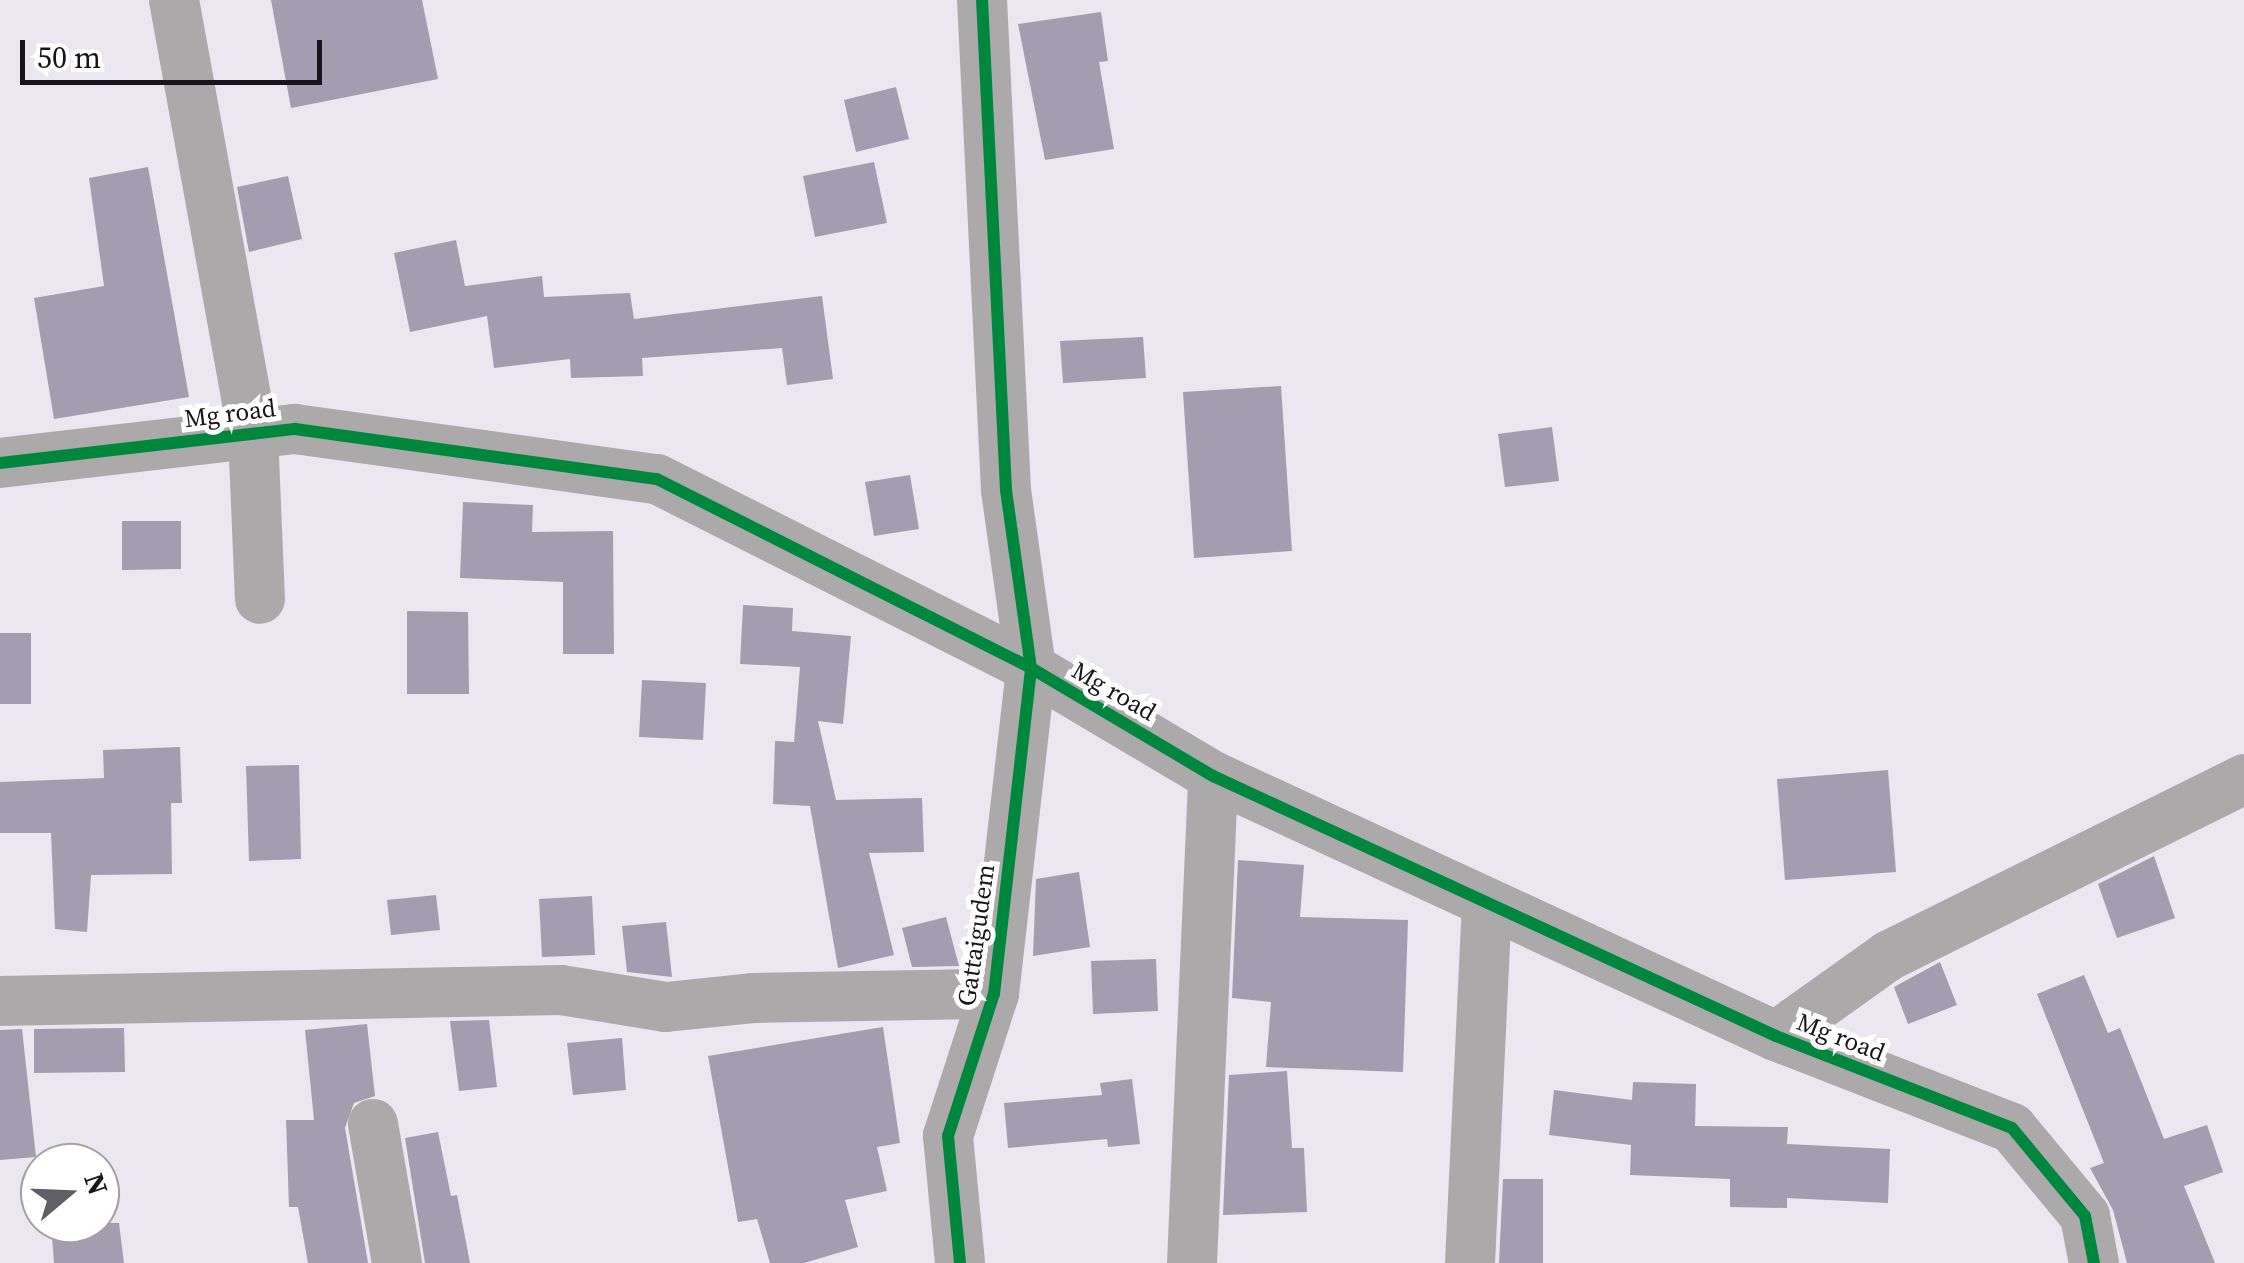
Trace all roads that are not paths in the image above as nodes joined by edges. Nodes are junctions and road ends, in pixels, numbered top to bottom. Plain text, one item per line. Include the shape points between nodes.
1 (174, 0) edge
2 (982, 0) edge
3 (253, 434) junction
4 (0, 463) edge
5 (260, 598) dead end
6 (1031, 668) junction
7 (1213, 776) junction
8 (2244, 779) edge
9 (1487, 906) junction
10 (994, 994) junction
11 (0, 1000) edge
12 (1776, 1036) junction
13 (374, 1124) dead end
14 (396, 1263) edge
15 (960, 1263) edge
16 (1192, 1263) edge
17 (1470, 1263) edge
18 (2094, 1263) edge

1 - 3 street
2 - 6 street, Gattaigudem via 1006,490
3 - 4 street, Mg road
3 - 5 street
3 - 6 street, Mg road via 294,428 658,480
6 - 7 street, Mg road
6 - 10 street, Gattaigudem
7 - 9 street, Mg road
7 - 16 street
8 - 12 street via 1888,956
9 - 12 street, Mg road
9 - 17 street
10 - 11 street via 753,998 666,1007 561,990
10 - 15 street, Gattaigudem via 948,1136
12 - 18 street, Mg road via 2012,1128 2085,1216
13 - 14 street

